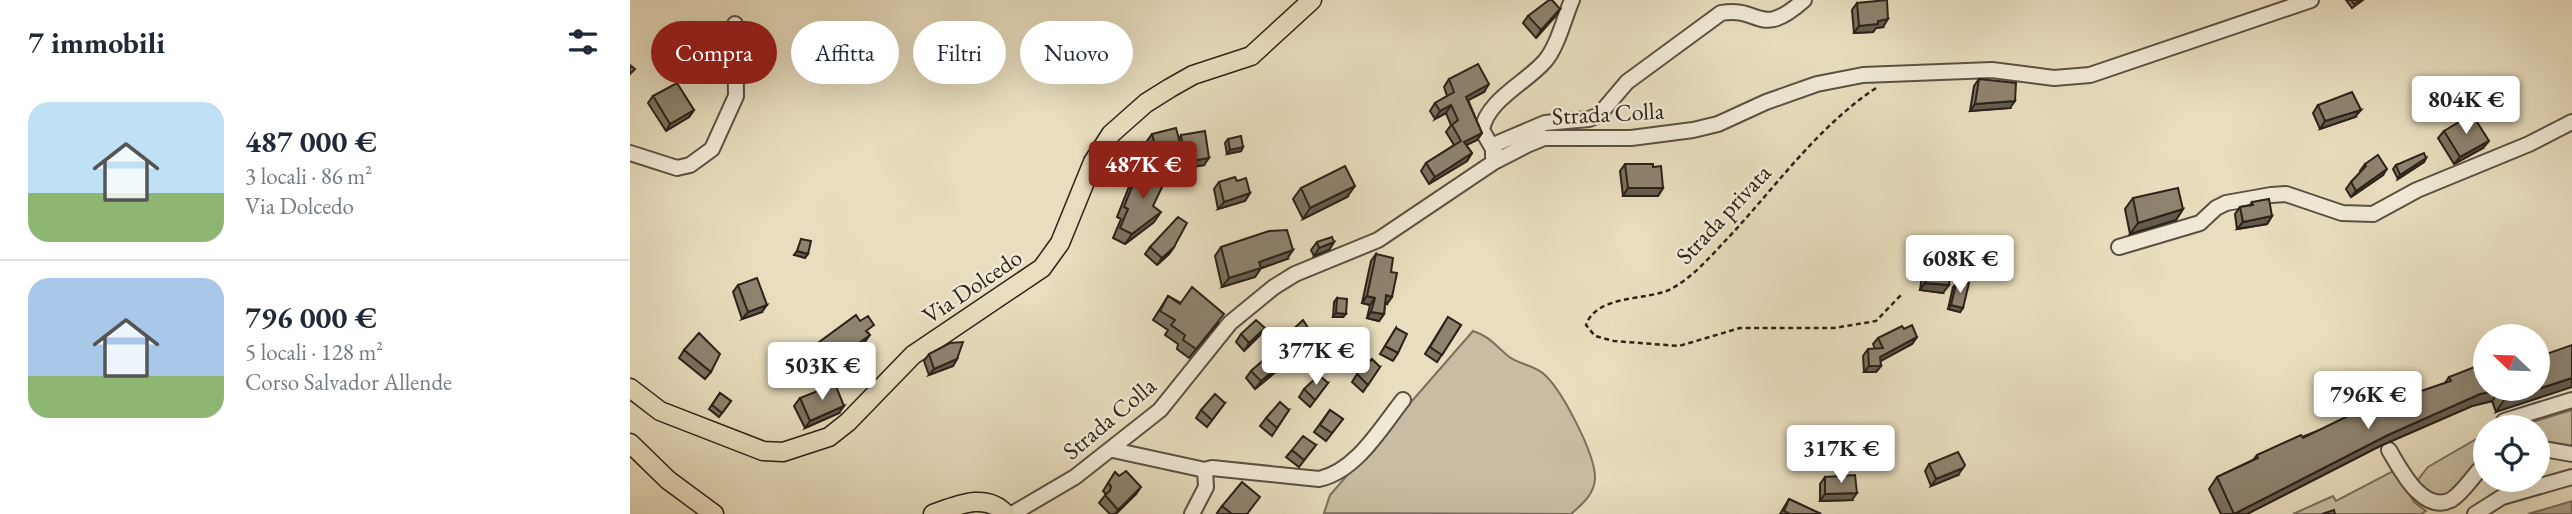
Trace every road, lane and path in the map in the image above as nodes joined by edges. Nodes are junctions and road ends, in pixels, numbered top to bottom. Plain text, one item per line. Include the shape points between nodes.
1 (1312, 0) edge
2 (1572, 0) edge
3 (1804, 0) edge
4 (2311, 0) edge
5 (736, 84) edge
6 (1879, 86) dead end
7 (2572, 122) edge
8 (630, 153) edge
9 (1493, 155) junction
10 (2119, 247) dead end
11 (1901, 295) dead end
12 (630, 388) edge
13 (1403, 400) dead end
14 (2572, 400) edge
15 (2523, 415) edge
16 (630, 443) edge
17 (1113, 450) junction
18 (2389, 450) dead end
19 (2550, 450) edge
20 (2572, 454) edge
21 (1205, 470) junction
22 (2473, 477) edge
23 (2572, 477) edge
24 (2550, 480) edge
25 (2507, 492) edge
26 (714, 514) edge
27 (933, 514) edge
28 (1006, 514) edge
29 (1012, 514) edge
30 (1192, 514) edge
31 (2475, 514) edge

1 - 12 main road, Via Dolcedo via 1251,56 1193,75 1139,109 1102,147 1060,243 1042,268 913,355 829,437 783,452 763,452 660,411
2 - 9 street via 1546,59 1490,110 1483,122 1484,139
3 - 9 street via 1784,18 1763,22 1731,11 1721,13 1627,82 1600,115 1545,123 1498,143
4 - 9 street, Strada Colla via 2090,75 2054,78 1992,70 1863,75 1817,84 1706,127 1631,138 1544,138
5 - 8 street via 736,96 712,149 690,165 677,168
6 - 11 path, Strada privata via 1806,150 1683,282 1667,291 1595,311 1586,325 1595,336 1614,341 1679,346 1740,328 1834,328 1876,321
7 - 10 street via 2373,214 2342,213 2286,194 2271,195 2226,203 2200,223
9 - 17 street, Strada Colla via 1378,240 1274,287 1230,323 1167,403
13 - 21 street via 1349,466 1335,476 1319,479
14 - 15 street
16 - 26 main road via 668,480
17 - 21 street
17 - 29 street, Strada Colla
18 - 22 street via 2422,498 2437,503 2449,502
19 - 20 street
21 - 30 street via 1206,487
23 - 24 street
25 - 31 street
27 - 28 main road via 975,501 987,502

